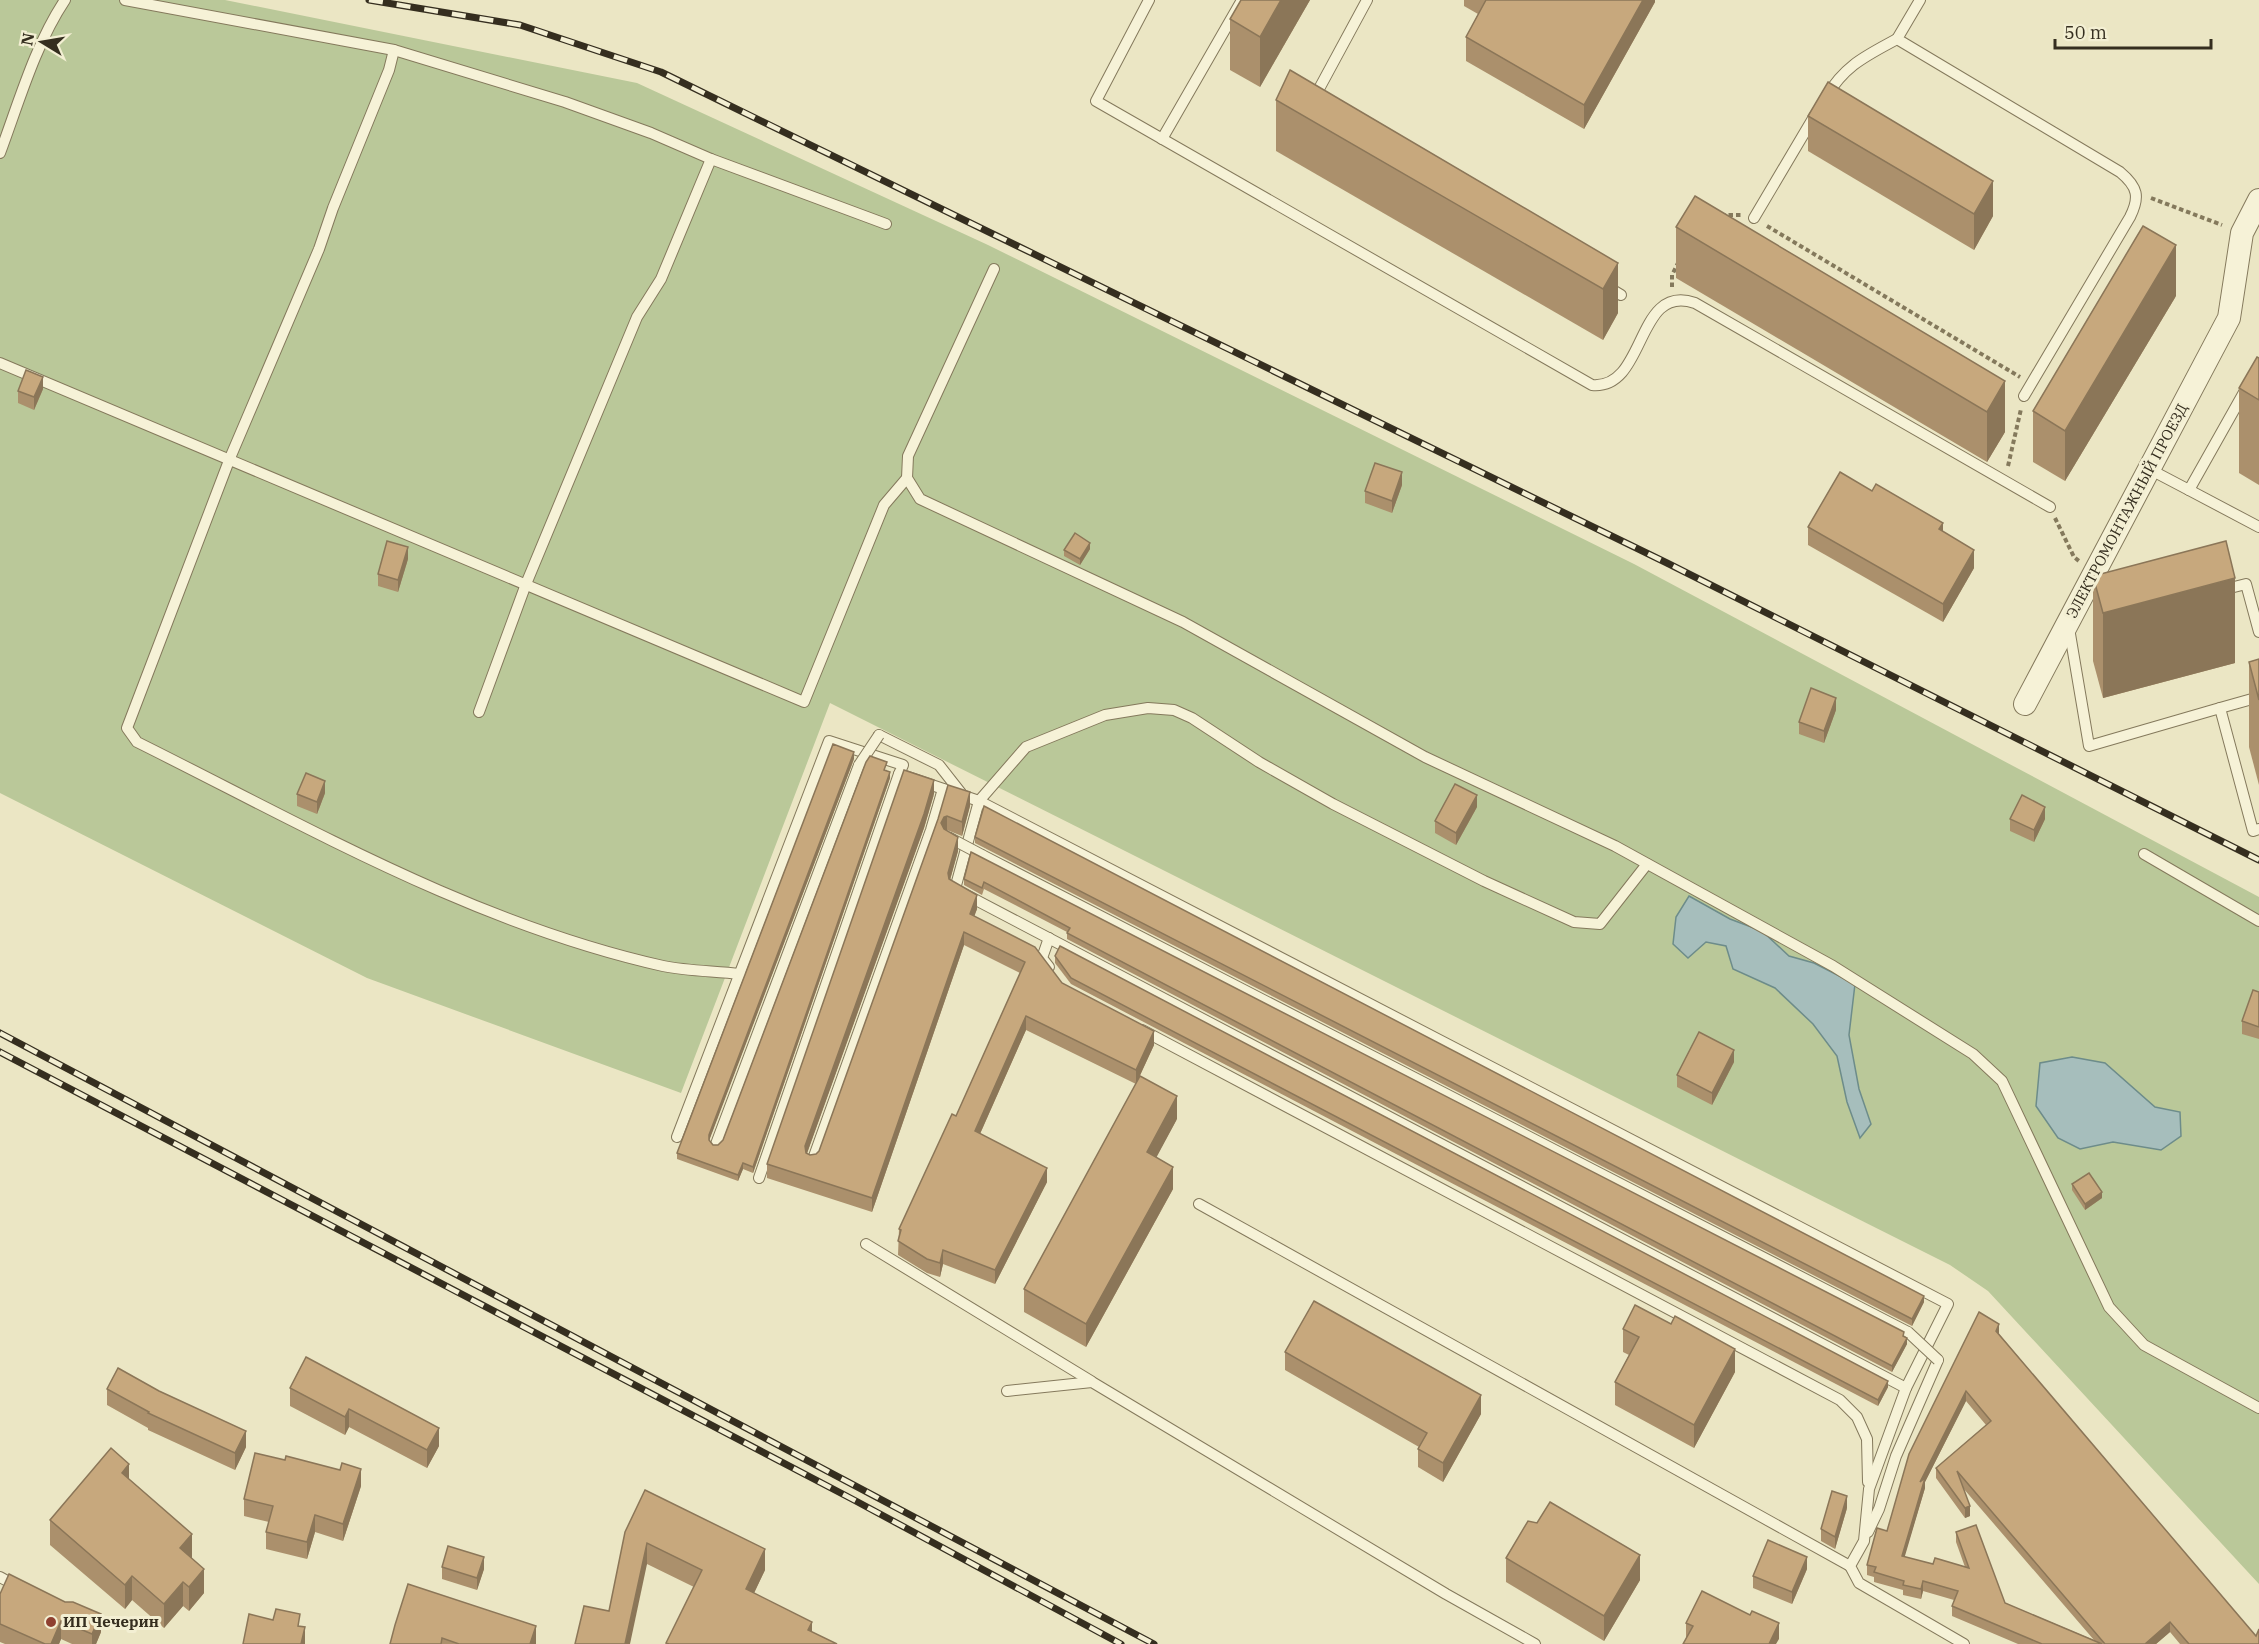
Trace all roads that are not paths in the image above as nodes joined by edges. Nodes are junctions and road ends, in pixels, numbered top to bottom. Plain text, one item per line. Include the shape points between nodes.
1 (65, 0) edge
2 (125, 0) edge
3 (1149, 0) edge
4 (1242, 0) edge
5 (1367, 0) edge
6 (1920, 0) edge
7 (1897, 39) junction
8 (394, 50) junction
9 (1308, 111) edge
10 (1162, 139) junction
11 (0, 153) edge
12 (711, 159) junction
13 (2259, 200) edge
14 (1754, 218) road end
15 (886, 224) dead end
16 (994, 269) dead end
17 (1601, 283) edge
18 (1621, 295) dead end
19 (0, 363) edge
20 (2259, 394) edge
21 (2024, 396) road end
22 (230, 458) junction
23 (2149, 469) junction
24 (907, 478) junction
25 (2189, 490) junction
26 (2050, 507) road end
27 (2259, 527) edge
28 (526, 584) junction
29 (2211, 593) edge
30 (2077, 613) junction
31 (2259, 632) edge
32 (2259, 697) edge
33 (2025, 704) dead end
34 (2220, 708) junction
35 (479, 712) dead end
36 (899, 774) junction
37 (943, 789) junction
38 (961, 793) junction
39 (979, 801) junction
40 (2259, 829) edge
41 (931, 830) junction
42 (2144, 854) dead end
43 (1647, 864) junction
44 (2259, 921) edge
45 (1049, 938) junction
46 (740, 974) junction
47 (1054, 974) edge
48 (1130, 1024) edge
49 (677, 1137) dead end
50 (716, 1144) edge
51 (812, 1162) edge
52 (759, 1178) dead end
53 (1200, 1204) dead end
54 (866, 1244) dead end
55 (1092, 1382) junction
56 (1906, 1388) junction
57 (1007, 1390) dead end
58 (2259, 1408) edge
59 (1869, 1489) junction
60 (1864, 1541) junction
61 (1850, 1566) junction
62 (0, 1577) edge
63 (30, 1593) edge
64 (1535, 1644) edge
65 (1964, 1644) edge

1 - 11 lane via 55,15
2 - 8 lane
3 - 10 lane via 1096,100
4 - 10 lane
5 - 9 lane
6 - 7 lane
7 - 14 lane via 1860,59 1841,75
7 - 21 lane via 2120,172 2136,192 2136,205 2130,217
8 - 12 lane via 565,102
8 - 22 lane via 319,249
10 - 26 lane via 1592,385 1617,380 1658,310 1673,300 1683,299
12 - 15 lane
12 - 28 lane via 661,279 638,317
13 - 23 street, ЭЛЕКТРОМОНТАЖНЫЙ ПРОЕЗД via 2242,233 2229,318
16 - 24 lane via 908,456
17 - 18 lane
19 - 22 lane
20 - 25 lane via 2247,387
22 - 28 lane
22 - 46 lane via 127,728 137,742 426,886 536,930 664,966
23 - 25 lane
23 - 30 street, ЭЛЕКТРОМОНТАЖНЫЙ ПРОЕЗД
24 - 28 lane via 884,506 804,702
24 - 43 lane via 920,499 1183,622 1425,758
25 - 27 lane
28 - 35 lane
29 - 31 lane via 2246,584
30 - 33 street, ЭЛЕКТРОМОНТАЖНЫЙ ПРОЕЗД
30 - 34 lane via 2089,746
32 - 34 lane
34 - 40 lane via 2253,831
36 - 37 lane
36 - 46 lane via 903,765 830,741
36 - 52 lane
37 - 38 lane
37 - 41 lane
38 - 39 lane
38 - 50 lane, bridge via 939,765 879,735 859,765
39 - 43 lane via 1026,747 1105,715 1148,708 1174,710 1333,804 1574,922 1600,924
39 - 45 lane via 955,889
39 - 56 lane via 1948,1304
41 - 51 lane
41 - 60 lane, bridge via 1908,1332 1938,1360
42 - 44 lane
43 - 58 lane via 1833,966 1972,1054 2002,1081 2109,1307 2144,1346
45 - 47 lane via 1042,958
45 - 56 lane
46 - 49 lane
48 - 59 lane via 1840,1400 1857,1417 1866,1439
53 - 61 lane
54 - 55 lane
55 - 57 lane
55 - 64 lane
56 - 59 lane
59 - 60 lane
60 - 61 lane
61 - 65 lane via 1859,1583
62 - 63 lane

